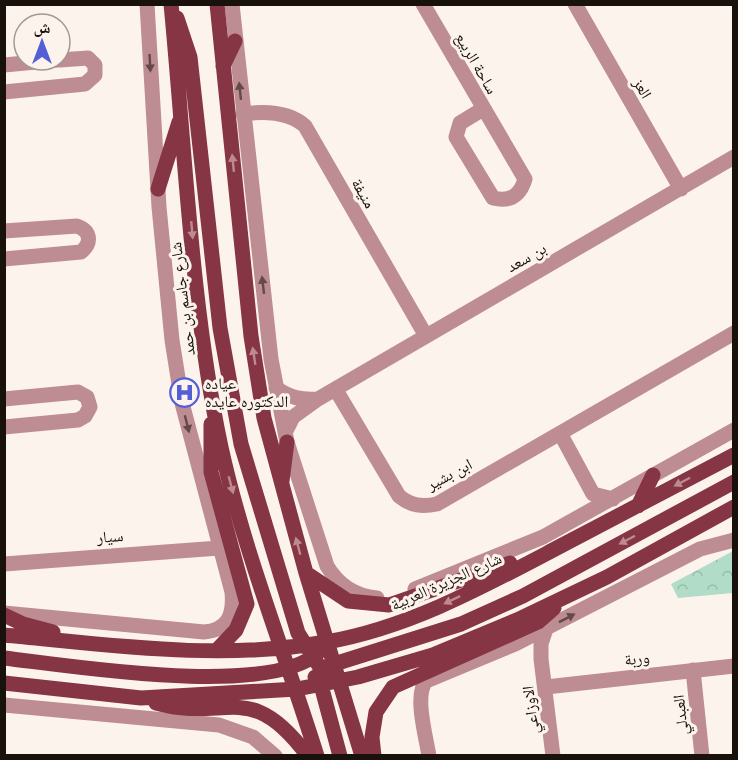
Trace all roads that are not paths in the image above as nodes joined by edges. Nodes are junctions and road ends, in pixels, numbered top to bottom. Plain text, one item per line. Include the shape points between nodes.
1 (147, 4) edge
2 (217, 4) edge
3 (232, 4) edge
4 (423, 4) edge
5 (575, 4) edge
6 (171, 5) edge
7 (235, 41) junction
8 (72, 59) edge
9 (223, 66) junction
10 (4, 92) edge
11 (483, 109) junction
12 (181, 114) junction
13 (243, 114) junction
14 (734, 157) edge
15 (158, 189) junction
16 (681, 189) junction
17 (4, 231) edge
18 (4, 258) edge
19 (734, 333) edge
20 (426, 336) junction
21 (276, 388) junction
22 (336, 390) junction
23 (4, 399) edge
24 (318, 399) junction
25 (214, 410) junction
26 (4, 427) edge
27 (734, 430) edge
28 (560, 433) junction
29 (286, 437) junction
30 (734, 455) edge
31 (653, 475) junction
32 (734, 482) edge
33 (281, 484) junction
34 (613, 499) junction
35 (638, 506) junction
36 (734, 507) edge
37 (712, 518) junction
38 (734, 519) edge
39 (734, 540) edge
40 (219, 548) junction
41 (537, 559) junction
42 (4, 564) edge
43 (306, 573) junction
44 (559, 600) junction
45 (4, 614) edge
46 (546, 629) junction
47 (4, 635) edge
48 (78, 642) junction
49 (328, 642) junction
50 (514, 644) junction
51 (282, 648) junction
52 (217, 650) junction
53 (4, 658) edge
54 (541, 659) junction
55 (312, 666) junction
56 (734, 666) edge
57 (693, 670) junction
58 (341, 680) junction
59 (4, 683) edge
60 (546, 687) junction
61 (297, 689) junction
62 (141, 698) junction
63 (4, 705) edge
64 (270, 751) edge
65 (308, 756) edge
66 (317, 756) edge
67 (340, 756) edge
68 (362, 756) edge
69 (374, 756) edge
70 (429, 756) edge
71 (553, 756) edge
72 (702, 756) edge

1 -> 15 street, شارع جاسم بن حمد
2 - 9 main road
3 - 7 street
4 - 11 street, ساحة الربيع
5 - 16 street, العز
6 - 12 main road, شارع جاسم بن حمد
6 - 55 main road via 190,57 220,328 234,416 293,622
7 - 9 main road
13 -> 7 street
8 - 10 street via 88,58 95,65 95,75 85,84
33 -> 9 main road via 264,418 251,336
11 - 11 street, ساحة الربيع via 460,123 456,137 493,198 514,198 525,179
12 - 15 main road
12 -> 25 main road, شارع جاسم بن حمد
13 - 20 street, منيفة via 294,117 305,126
21 -> 13 street
14 - 16 street, بن سعد
15 -> 40 street, شارع جاسم بن حمد via 182,403
16 - 20 street, بن سعد
17 - 18 street via 77,226 87,231 89,238 81,252
19 - 28 street, ابن بشير
20 - 22 street, بن سعد
21 - 24 street via 289,397
21 - 29 street
22 - 24 street, بن سعد
22 - 28 street, ابن بشير via 399,496 416,505 436,504
23 - 26 street via 78,392 87,397 90,407 78,420
24 - 29 street, بن سعد via 293,417
25 -> 51 main road, شارع جاسم بن حمد via 240,519
25 - 52 main road via 211,472 247,604 236,630
27 - 31 street, شارع الجزيرة العربية
28 - 34 street via 593,494
29 - 33 main road
29 - 34 street, شارع الجزيرة العربية via 324,560 337,582 357,594 385,598 409,591 543,537
30 -> 35 main road, شارع الجزيرة العربية
31 - 34 street, شارع الجزيرة العربية
31 - 35 main road
32 -> 55 main road via 523,596 461,624
43 -> 33 main road
35 - 41 main road, شارع الجزيرة العربية
36 - 37 main road, شارع الجزيرة العربية
37 - 38 main road
37 - 44 main road, شارع الجزيرة العربية
46 -> 39 street via 700,549
40 - 42 street, سيار
40 - 45 street, شارع جاسم بن حمد via 232,592 231,617 219,630 204,632
41 - 43 main road via 514,562 389,606 348,602
41 -> 49 main road, شارع الجزيرة العربية via 435,609
43 - 49 main road
44 - 58 main road, شارع الجزيرة العربية via 433,655
44 - 69 main road via 538,622 393,687 376,712
45 - 48 main road
46 - 50 street
46 - 54 street, الاوزاعي
47 - 48 main road, شارع الجزيرة العربية
48 - 52 main road, شارع الجزيرة العربية
49 - 55 main road, شارع الجزيرة العربية
49 - 55 main road
50 - 54 street
50 - 70 street via 426,681 420,700
51 - 52 main road, شارع الجزيرة العربية
51 - 55 main road, شارع جاسم بن حمد
51 - 55 main road, شارع الجزيرة العربية
53 - 55 main road via 137,674 241,675
54 - 60 street, الاوزاعي
55 - 58 main road, شارع الجزيرة العربية
55 - 61 main road
55 - 67 main road
56 - 57 street, وربة
57 - 60 street, وربة
57 - 72 street, العبدلي
58 - 68 main road
59 - 62 main road
60 - 71 street, الاوزاعي
61 - 62 main road
61 - 66 main road
62 - 65 main road via 177,707 231,706 264,712 285,728
63 - 64 street via 219,725 253,737

